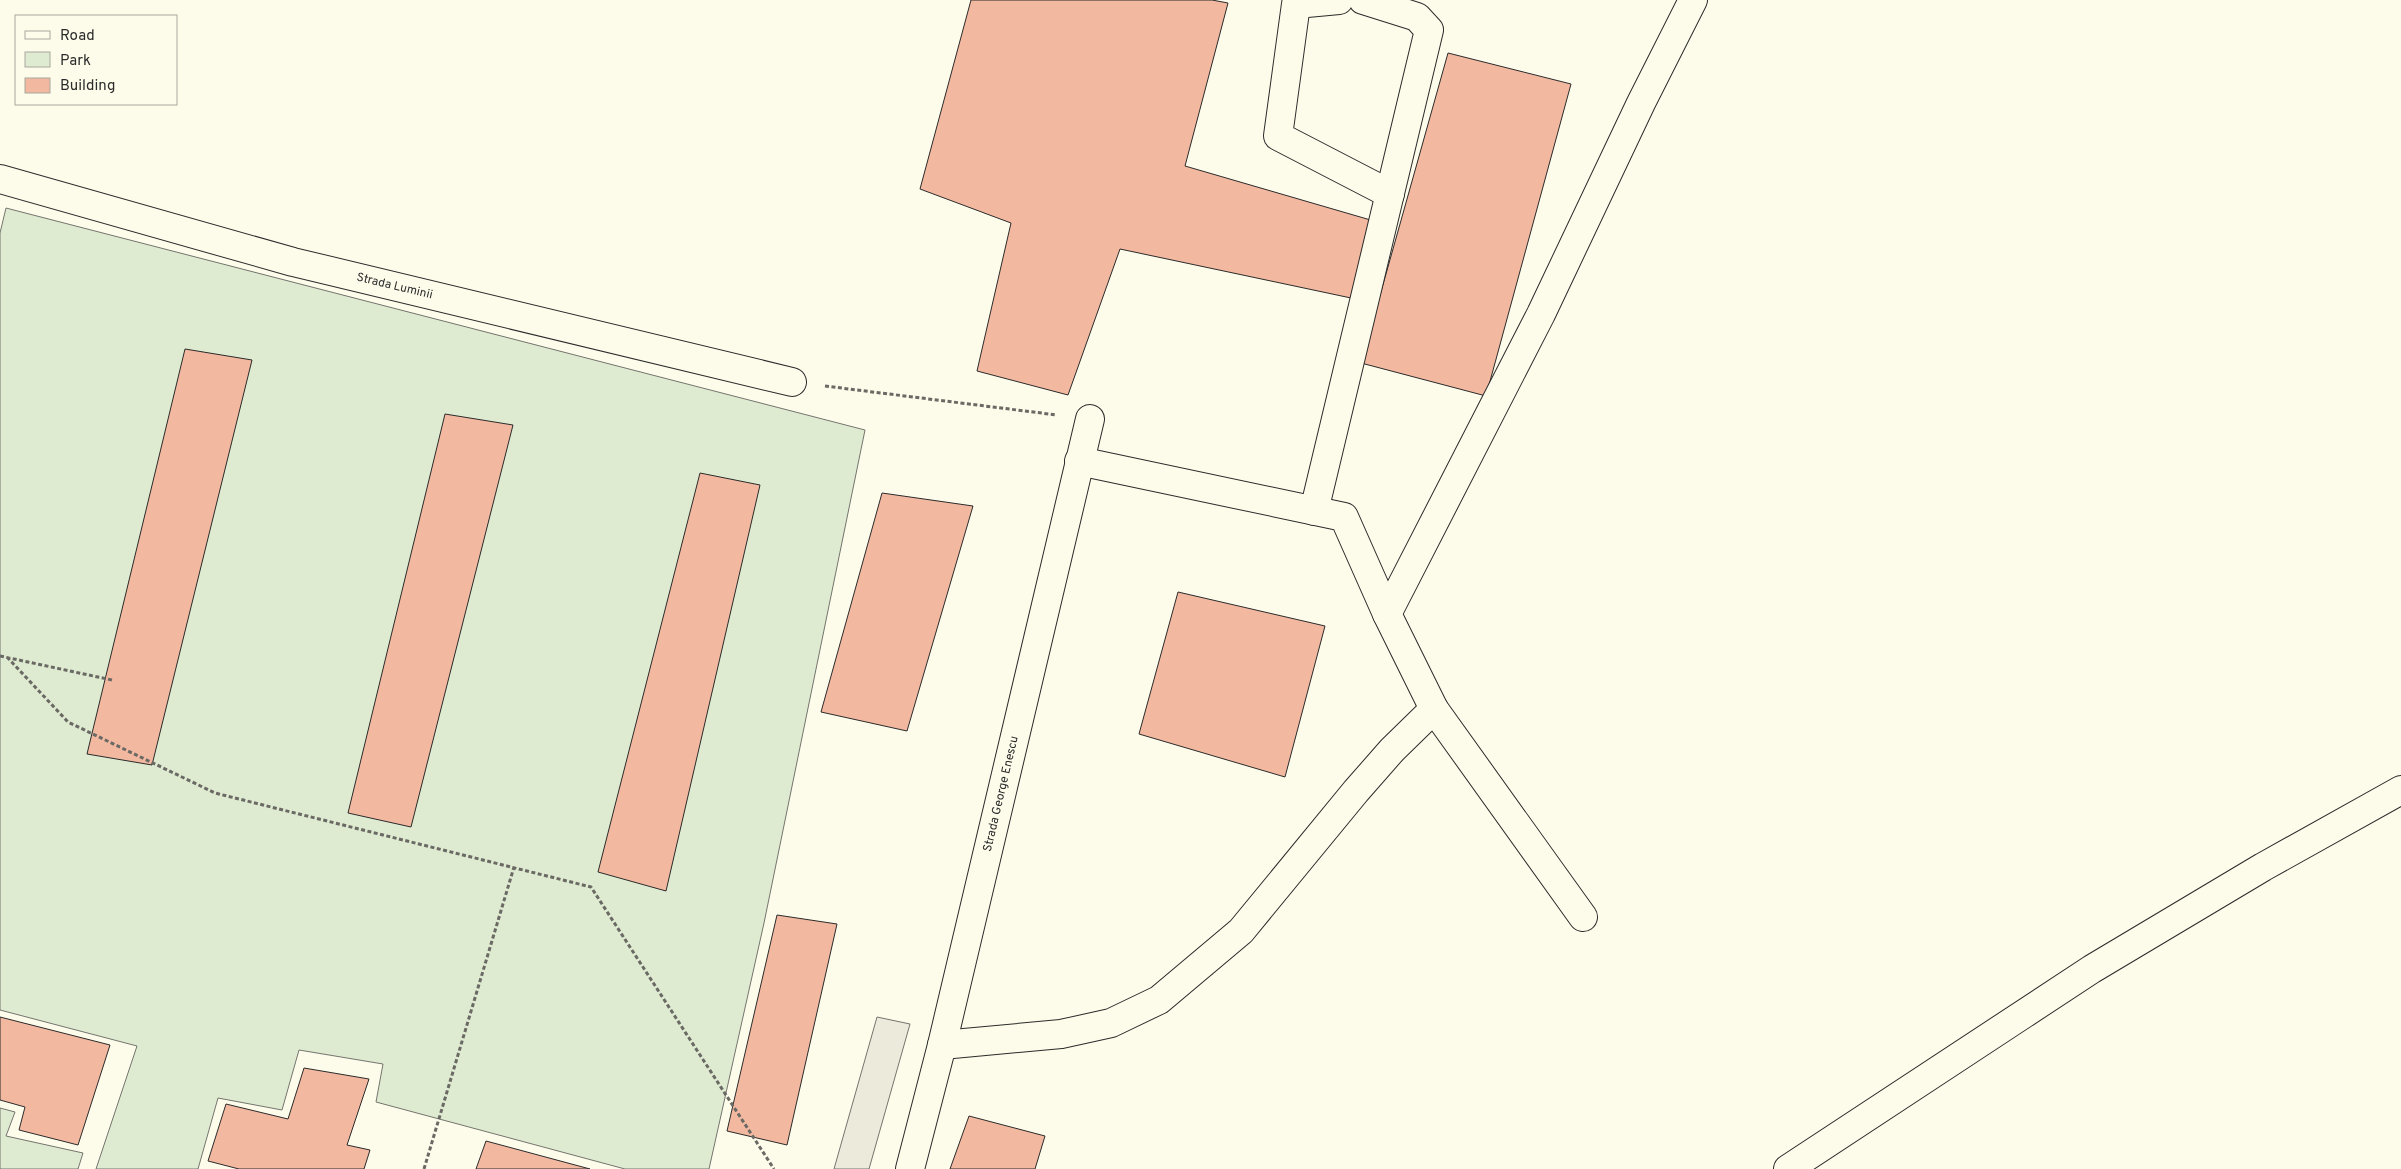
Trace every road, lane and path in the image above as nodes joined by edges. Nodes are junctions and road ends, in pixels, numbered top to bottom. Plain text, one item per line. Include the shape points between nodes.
1 (1338, 0) edge
2 (1363, 0) edge
3 (1693, 0) edge
4 (0, 180) edge
5 (1390, 194) junction
6 (792, 382) joint
7 (1090, 419) joint
8 (1079, 461) junction
9 (1314, 510) junction
10 (1386, 614) junction
11 (0, 656) edge
12 (7, 657) junction
13 (112, 680) dead end
14 (1434, 709) junction
15 (2401, 790) edge
16 (514, 867) junction
17 (1583, 917) dead end
18 (942, 1045) junction
19 (424, 1169) edge
20 (774, 1169) edge
21 (910, 1169) edge
22 (1788, 1169) edge

1 - 5 street via 1296,4 1278,136
2 - 5 street via 1417,17 1429,30
3 - 10 street via 1640,103 1541,314
4 - 6 street, Strada Luminii via 293,262
5 - 9 street
6 - 7 path
7 - 8 street, Strada George Enescu
8 - 9 street
8 - 18 street, Strada George Enescu
9 - 10 street via 1344,517
10 - 14 street
11 - 12 path
12 - 13 path
12 - 16 path via 68,722 216,793
14 - 17 street
14 - 18 street via 1356,791 1240,931 1159,1000 1111,1023 1061,1034
15 - 22 street via 2263,867 2092,969
16 - 19 path
16 - 20 path via 591,887
18 - 21 street, Strada George Enescu

